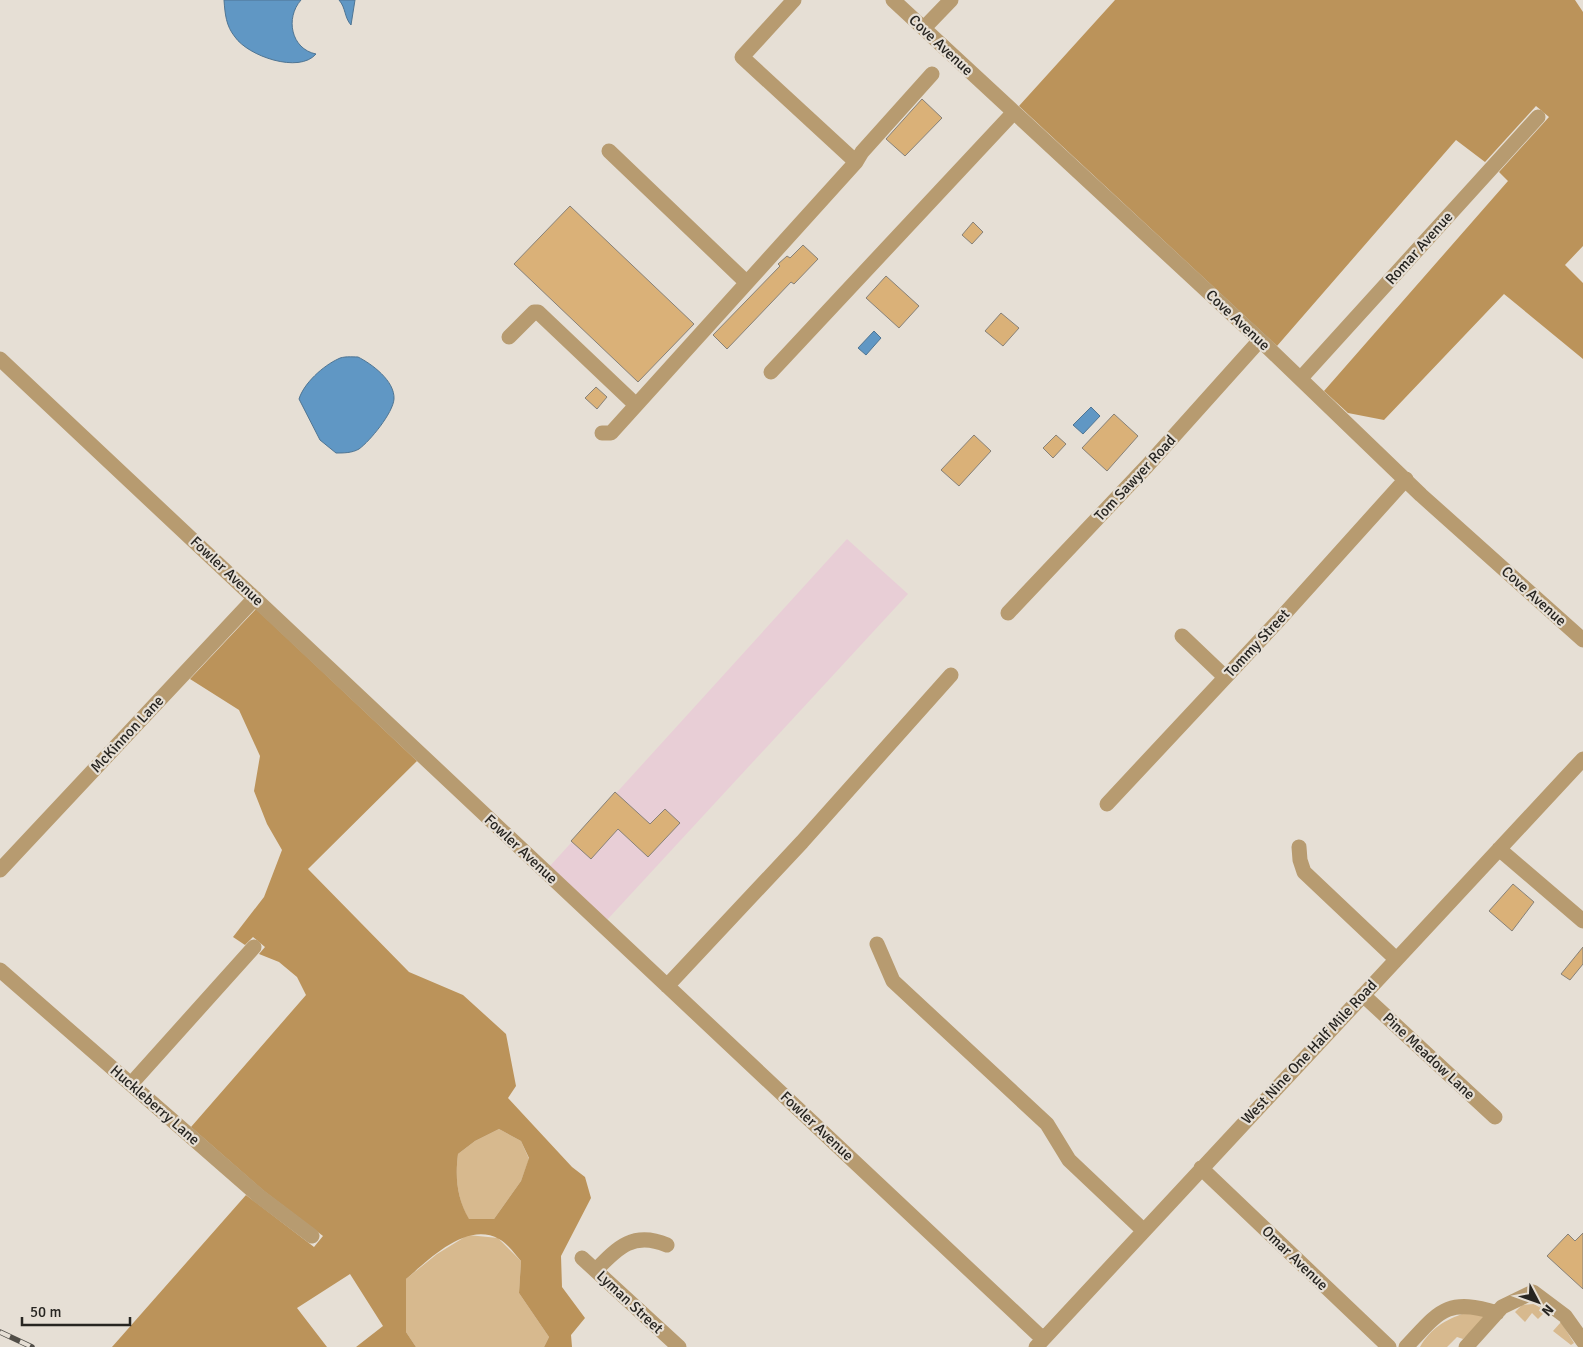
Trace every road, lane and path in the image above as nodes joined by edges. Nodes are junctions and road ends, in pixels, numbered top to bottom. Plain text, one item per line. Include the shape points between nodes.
1 (794, 0) edge
2 (893, 0) edge
3 (951, 0) edge
4 (924, 28) junction
5 (932, 74) dead end
6 (1014, 112) junction
7 (1538, 117) dead end
8 (609, 151) dead end
9 (856, 162) junction
10 (746, 281) junction
11 (510, 337) dead end
12 (1260, 340) junction
13 (0, 359) edge
14 (771, 372) dead end
15 (1300, 378) junction
16 (636, 405) junction
17 (602, 433) dead end
18 (1406, 479) junction
19 (255, 598) junction
20 (1008, 613) dead end
21 (1182, 636) dead end
22 (1583, 640) edge
23 (951, 675) dead end
24 (1225, 677) junction
25 (1583, 758) edge
26 (1107, 804) dead end
27 (1299, 847) dead end
28 (1499, 849) junction
29 (0, 870) edge
30 (1583, 922) edge
31 (877, 944) dead end
32 (254, 947) dead end
33 (1396, 959) junction
34 (0, 970) edge
35 (667, 986) junction
36 (1363, 994) junction
37 (131, 1084) junction
38 (1495, 1118) dead end
39 (1201, 1168) junction
40 (1144, 1230) junction
41 (312, 1236) dead end
42 (667, 1246) dead end
43 (582, 1258) dead end
44 (596, 1270) junction
45 (1497, 1313) junction
46 (1583, 1341) edge
47 (1039, 1343) edge
48 (679, 1347) edge
49 (1389, 1347) edge
50 (1406, 1347) edge
51 (1466, 1347) edge

1 - 9 street via 742,57
2 - 4 street, Cove Avenue
3 - 4 street
4 - 6 street, Cove Avenue
5 - 9 street
6 - 12 street, Cove Avenue
6 - 14 street
7 - 15 street, Romar Avenue
8 - 10 street
9 - 10 street
10 - 16 street
11 - 16 street via 534,312 538,312
12 - 15 street, Cove Avenue
12 - 20 street, Tom Sawyer Road
13 - 19 street, Fowler Avenue
15 - 18 street, Cove Avenue
16 - 17 street via 611,433
18 - 22 street, Cove Avenue
18 - 24 street, Tommy Street
19 - 29 street, McKinnon Lane
19 - 35 street, Fowler Avenue
21 - 24 street
23 - 35 street
24 - 26 street, Tommy Street
25 - 28 street, West Nine One Half Mile Road
27 - 33 street via 1301,866 1312,881
28 - 30 street
28 - 33 street, West Nine One Half Mile Road
31 - 40 street via 893,981 1048,1124 1069,1160
32 - 37 street
33 - 36 street, West Nine One Half Mile Road
34 - 37 street, Huckleberry Lane
35 - 47 street, Fowler Avenue
36 - 38 street, Pine Meadow Lane
36 - 39 street, West Nine One Half Mile Road
37 - 41 street, Huckleberry Lane via 259,1196
39 - 40 street, West Nine One Half Mile Road
39 - 49 street, Omar Avenue
40 - 47 street, West Nine One Half Mile Road
42 - 44 street via 652,1240 632,1241
43 - 44 street, Lyman Street
44 - 48 street, Lyman Street
45 - 46 street via 1502,1307 1533,1292 1565,1316
45 - 50 street via 1458,1305 1440,1311
45 - 51 street

